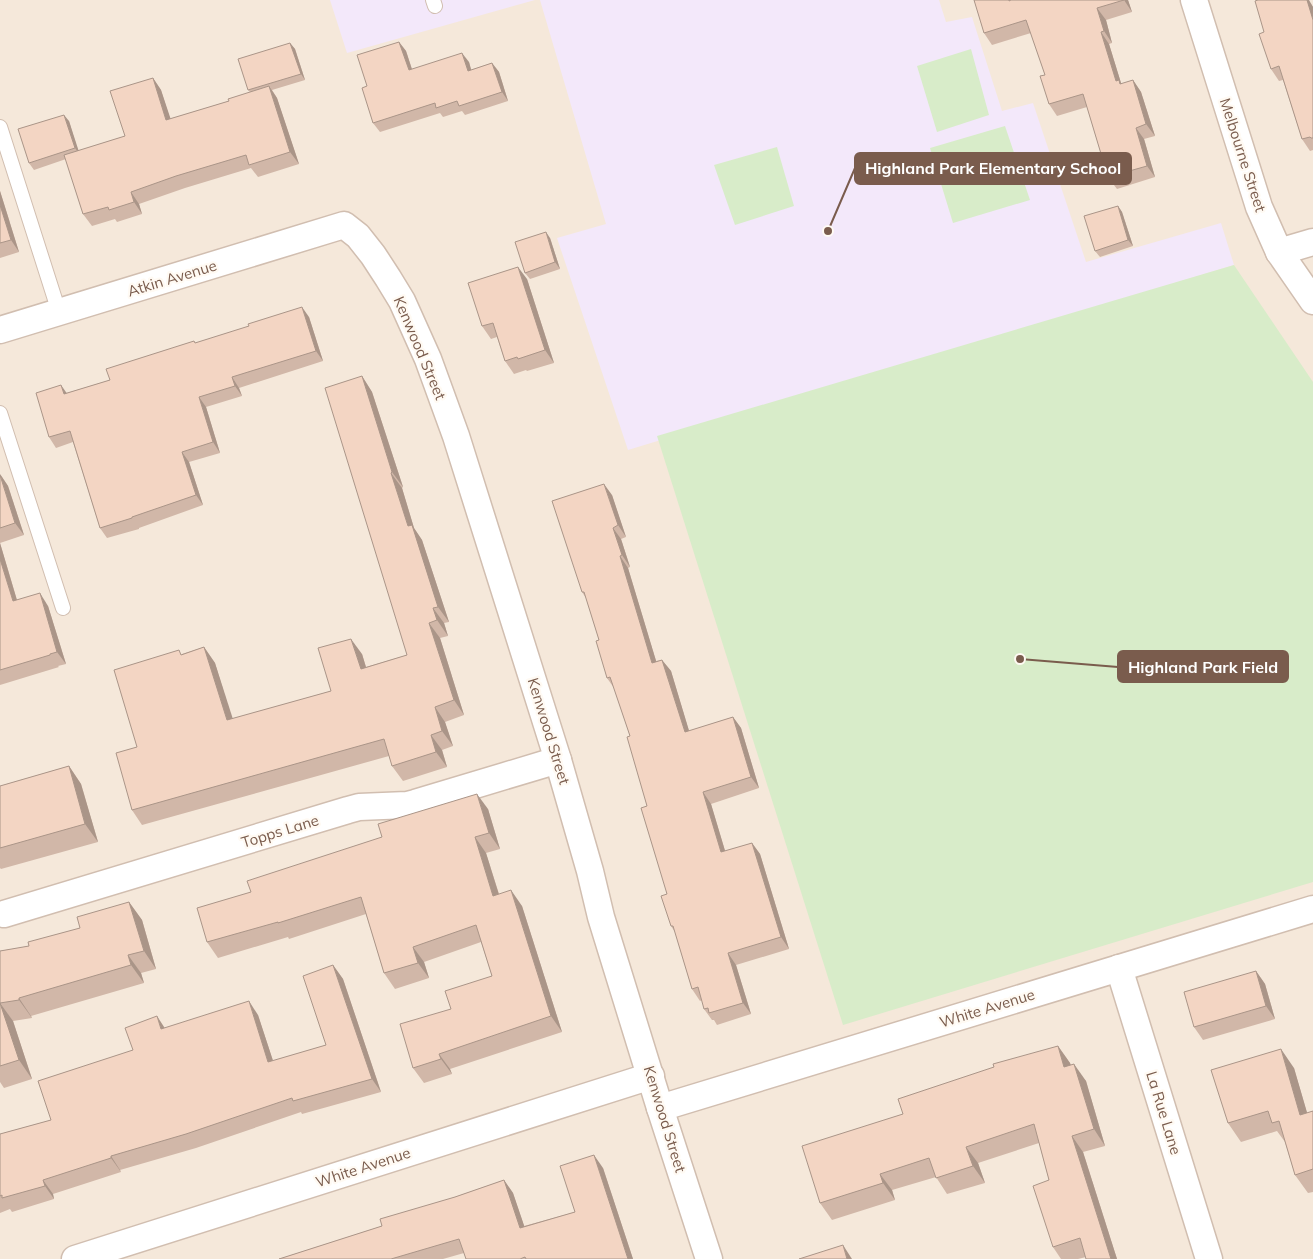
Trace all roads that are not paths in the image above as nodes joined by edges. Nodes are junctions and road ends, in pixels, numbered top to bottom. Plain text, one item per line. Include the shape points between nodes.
1 (1194, 0) edge
2 (0, 127) edge
3 (344, 225) joint
4 (1313, 242) edge
5 (1279, 252) junction
6 (1313, 300) edge
7 (59, 312) junction
8 (0, 330) edge
9 (0, 413) edge
10 (63, 608) dead end
11 (558, 760) junction
12 (1313, 908) edge
13 (4, 914) dead end
14 (1119, 968) junction
15 (651, 1076) junction
16 (660, 1108) junction
17 (75, 1259) edge
18 (709, 1259) edge
19 (1209, 1259) edge

1 - 5 street, Melbourne Street via 1259,207
2 - 7 lane
3 - 7 street, Atkin Avenue
3 - 11 street, Kenwood Street via 358,236 388,278 428,359 459,445
4 - 5 street
5 - 6 street, Melbourne Street
7 - 8 street, Atkin Avenue
9 - 10 lane
11 - 13 street, Topps Lane via 407,805 348,810
11 - 15 street, Kenwood Street via 601,917
12 - 14 street, White Avenue
14 - 16 street, White Avenue
14 - 19 street, La Rue Lane
15 - 16 street, Kenwood Street
15 - 17 street, White Avenue
16 - 18 street, Kenwood Street

